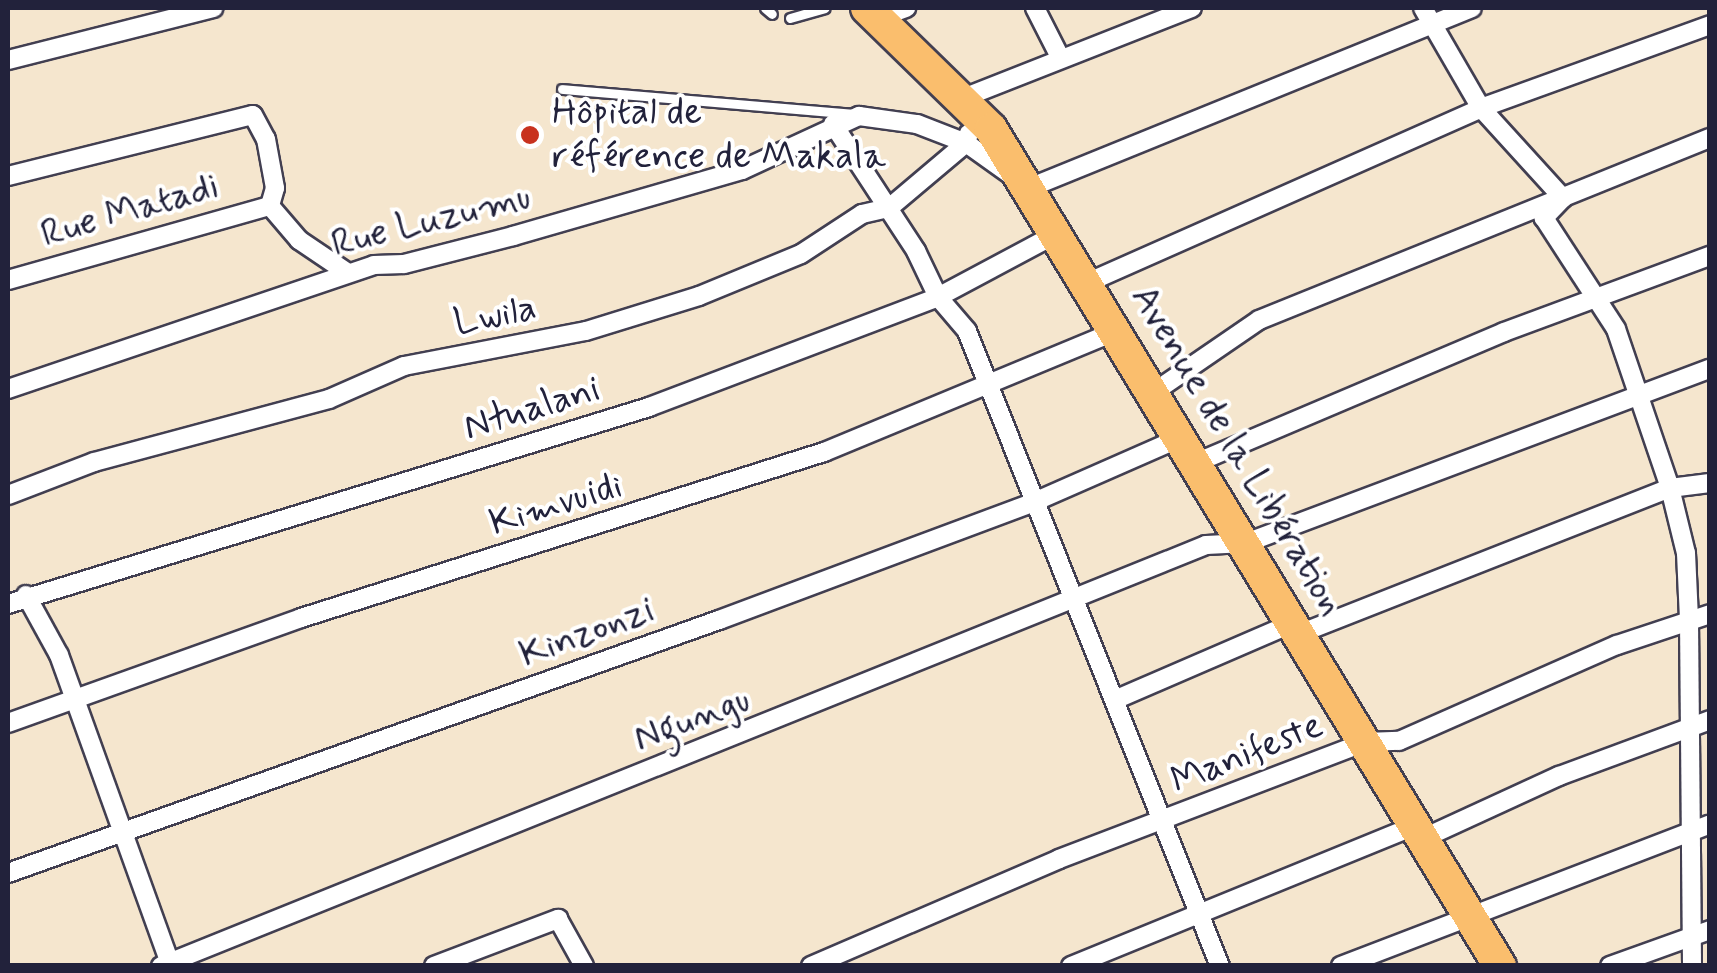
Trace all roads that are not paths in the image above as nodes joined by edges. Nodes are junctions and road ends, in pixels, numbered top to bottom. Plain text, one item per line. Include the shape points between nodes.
1 (214, 8) edge
2 (825, 8) edge
3 (1034, 8) edge
4 (1192, 8) edge
5 (1423, 8) edge
6 (1472, 8) edge
7 (884, 11) edge
8 (790, 18) dead end
9 (1433, 25) junction
10 (1710, 25) edge
11 (1060, 57) junction
12 (8, 60) edge
13 (562, 90) dead end
14 (969, 105) junction
15 (1481, 108) junction
16 (864, 116) junction
17 (833, 124) junction
18 (1710, 138) edge
19 (966, 144) junction
20 (8, 176) edge
21 (1029, 188) junction
22 (1563, 198) junction
23 (270, 206) junction
24 (890, 208) junction
25 (1058, 233) junction
26 (1710, 256) edge
27 (348, 273) junction
28 (8, 280) edge
29 (1089, 282) junction
30 (938, 298) junction
31 (1591, 299) junction
32 (1118, 330) junction
33 (1710, 368) edge
34 (8, 389) edge
35 (985, 389) junction
36 (1154, 392) junction
37 (1639, 396) junction
38 (1190, 449) junction
39 (1710, 483) edge
40 (1670, 488) junction
41 (8, 495) edge
42 (1034, 502) junction
43 (1246, 543) junction
44 (26, 595) junction
45 (1077, 601) junction
46 (8, 604) edge
47 (1710, 614) edge
48 (1689, 620) junction
49 (1296, 628) junction
50 (72, 696) junction
51 (1117, 699) junction
52 (1710, 720) edge
53 (8, 723) edge
54 (1690, 728) junction
55 (1366, 742) junction
56 (1163, 823) junction
57 (1710, 824) edge
58 (1688, 831) junction
59 (1420, 832) junction
60 (119, 836) junction
61 (8, 874) edge
62 (1200, 914) junction
63 (1470, 914) junction
64 (1700, 933) edge
65 (167, 964) edge
66 (434, 966) edge
67 (584, 966) edge
68 (810, 966) edge
69 (1072, 966) edge
70 (1220, 966) edge
71 (1341, 966) edge
72 (1500, 966) edge
73 (1610, 966) edge
74 (1692, 966) edge

1 - 12 street
2 - 8 lane
3 - 11 street
4 - 11 street
5 - 9 street
6 - 9 street
7 - 14 highway, Avenue de la Libération
9 - 15 street
9 - 21 street
10 - 15 street
11 - 14 street
13 - 16 lane via 833,108
14 - 19 street
14 - 21 highway, Avenue de la Libération
15 - 22 street
15 - 29 street
16 - 17 street, Rue Luzumu
16 - 19 street, Rue Luzumu via 917,124
17 - 24 street
17 - 27 street, Rue Luzumu via 742,170
18 - 22 street
19 - 21 street, Rue Luzumu
19 - 24 street, Lwila
20 - 23 street via 254,115 275,188
21 - 25 highway, Avenue de la Libération
22 - 31 street via 1544,218
22 - 36 street via 1259,320
23 - 27 street via 299,240
23 - 28 street, Rue Matadi
24 - 30 street
24 - 41 street, Lwila via 862,214 801,254 699,296 586,332 404,366 329,400 94,462
25 - 29 highway, Avenue de la Libération
25 - 30 street, Ntualani
26 - 31 street, Kinzonzi
27 - 34 street, Rue Luzumu
29 - 32 highway, Avenue de la Libération
30 - 35 street via 966,331
30 - 44 street, Ntualani via 649,407
31 - 37 street via 1616,329
31 - 38 street, Kinzonzi
32 - 35 street, Kimvuidi
32 - 36 highway, Avenue de la Libération
33 - 37 street, Ngungu
35 - 42 street
35 - 50 street, Kimvuidi via 824,452
36 - 38 highway, Avenue de la Libération
37 - 40 street
37 - 43 street, Ngungu
38 - 42 street, Kinzonzi
38 - 43 highway, Avenue de la Libération
39 - 40 street
40 - 48 street via 1686,553
40 - 49 street
42 - 45 street
42 - 60 street, Kinzonzi
43 - 45 street, Ngungu via 1206,545
43 - 49 highway, Avenue de la Libération
44 - 46 street, Ntualani
44 - 50 street via 59,655
45 - 51 street
45 - 65 street, Ngungu
47 - 48 street, Manifeste
48 - 54 street
48 - 55 street, Manifeste via 1398,741
49 - 51 street
49 - 55 highway, Avenue de la Libération
50 - 53 street, Kimvuidi
50 - 60 street
51 - 56 street
52 - 54 street
54 - 58 street
54 - 59 street
55 - 56 street, Manifeste
55 - 59 highway, Avenue de la Libération
56 - 62 street
56 - 68 street, Manifeste via 1059,859
57 - 58 street
58 - 63 street
58 - 64 street
59 - 62 street
59 - 63 highway, Avenue de la Libération
60 - 61 street, Kinzonzi
60 - 65 street
62 - 69 street
62 - 70 street
63 - 71 street
63 - 72 highway, Avenue de la Libération
64 - 73 street
64 - 74 street
66 - 67 street via 558,919

